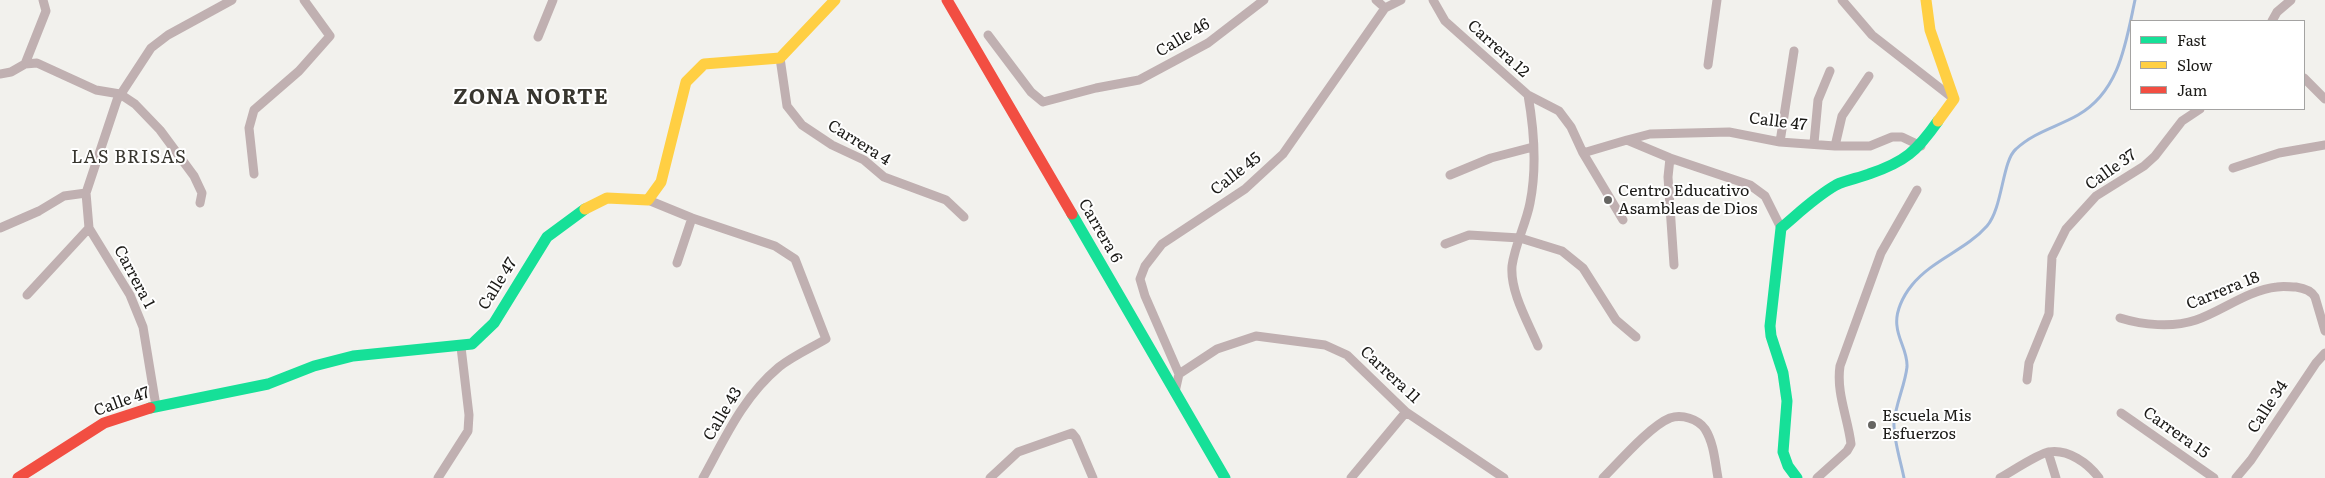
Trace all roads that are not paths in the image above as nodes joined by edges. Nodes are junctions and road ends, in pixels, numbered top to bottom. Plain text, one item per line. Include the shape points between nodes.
1 (43, 0) edge
2 (232, 0) edge
3 (304, 0) edge
4 (553, 0) edge
5 (835, 0) edge
6 (946, 0) edge
7 (1264, 0) edge
8 (1376, 0) edge
9 (1401, 0) edge
10 (1433, 0) edge
11 (1717, 0) edge
12 (1842, 0) edge
13 (1926, 0) edge
14 (2290, 0) edge
15 (1385, 8) junction
16 (2273, 20) edge
17 (988, 35) dead end
18 (538, 36) dead end
19 (1794, 51) dead end
20 (780, 58) junction
21 (25, 64) junction
22 (1708, 65) dead end
23 (1830, 70) dead end
24 (0, 74) edge
25 (1868, 76) dead end
26 (2305, 79) edge
27 (120, 94) junction
28 (1528, 95) junction
29 (1954, 99) junction
30 (2325, 99) edge
31 (2198, 110) edge
32 (1627, 140) junction
33 (1780, 142) junction
34 (1814, 143) junction
35 (2325, 145) edge
36 (1835, 146) junction
37 (1920, 146) junction
38 (1533, 147) junction
39 (1583, 153) junction
40 (1670, 158) junction
41 (2233, 168) dead end
42 (254, 174) dead end
43 (1450, 175) dead end
44 (1917, 190) dead end
45 (86, 194) junction
46 (648, 200) junction
47 (200, 203) dead end
48 (964, 217) dead end
49 (692, 218) junction
50 (1623, 220) dead end
51 (0, 228) edge
52 (89, 228) junction
53 (1781, 228) junction
54 (1520, 238) junction
55 (1446, 244) dead end
56 (677, 264) dead end
57 (1674, 265) dead end
58 (27, 295) dead end
59 (2120, 318) dead end
60 (2325, 331) edge
61 (1636, 337) dead end
62 (461, 346) junction
63 (1538, 346) dead end
64 (2325, 353) edge
65 (1180, 374) junction
66 (2027, 380) dead end
67 (1175, 392) junction
68 (156, 406) junction
69 (1406, 412) junction
70 (2121, 412) dead end
71 (2048, 452) junction
72 (18, 478) edge
73 (438, 478) edge
74 (703, 478) edge
75 (990, 478) edge
76 (1093, 478) edge
77 (1225, 478) edge
78 (1351, 478) edge
79 (1504, 478) edge
80 (1603, 478) edge
81 (1718, 478) edge
82 (1797, 478) edge
83 (1817, 478) edge
84 (2000, 478) edge
85 (2056, 478) edge
86 (2099, 478) edge
87 (2214, 478) edge
88 (2236, 478) edge

1 - 21 street via 46,11
2 - 27 street via 168,35 151,48
3 - 42 street via 330,36 300,71 254,110 249,128
4 - 18 street
5 - 20 street
6 - 67 street, Carrera 6
7 - 17 street, Calle 46 via 1208,43 1139,80 1043,102 1031,92
8 - 15 street
9 - 15 street, Calle 45
10 - 28 street, Carrera 12 via 1445,21
11 - 22 street
12 - 29 street via 1872,35
13 - 29 street via 1930,30
14 - 16 street
15 - 65 street, Calle 45 via 1283,154 1246,189 1162,244 1144,266 1140,279 1145,296
19 - 33 street
20 - 46 street via 704,64 686,82 661,182
20 - 48 street, Carrera 4 via 787,106 802,125 864,160 884,177 946,200
21 - 24 street
21 - 27 street via 37,64 96,90
23 - 34 street via 1818,100
25 - 36 street via 1842,116
26 - 30 street
27 - 45 street
27 - 47 street via 135,104 160,130 194,176 202,193
28 - 38 street
28 - 39 street, Carrera 12 via 1559,111
29 - 37 street
31 - 66 street, Calle 37 via 2182,121 2144,166 2096,196 2066,228 2052,256 2049,314 2029,363
32 - 33 street, Calle 47 via 1650,134 1729,132
32 - 39 street, Calle 47
32 - 40 street
33 - 34 street, Calle 47
34 - 36 street, Calle 47
35 - 41 street via 2279,153
36 - 37 street, Calle 47 via 1870,146 1892,136
37 - 53 street via 1911,156 1838,184 1814,199
38 - 43 street via 1491,158
38 - 54 street via 1530,202
39 - 50 street, Carrera 12
40 - 53 street via 1759,190
40 - 57 street via 1668,177
44 - 83 street via 1881,253 1840,366 1838,378 1851,444
45 - 51 street via 64,196
45 - 52 street, Carrera 1
46 - 49 street
46 - 62 street, Calle 47 via 607,198 582,210 546,237 494,322 472,344
49 - 56 street
49 - 74 street, Calle 43 via 775,246 795,259 826,339 781,366 758,387 741,407
52 - 58 street
52 - 68 street, Carrera 1 via 130,294 143,327
53 - 82 street via 1770,326 1787,401 1783,452
54 - 55 street via 1469,235
54 - 61 street via 1562,251 1583,268 1616,320
54 - 63 street via 1512,267 1516,293
59 - 60 street, Carrera 18 via 2139,324 2179,324 2195,321 2259,292 2276,287 2301,288 2316,296
62 - 68 street, Calle 47 via 353,356 314,366 268,384
62 - 73 street via 468,431
64 - 88 street, Calle 34 via 2252,460
65 - 67 street
65 - 69 street, Carrera 11 via 1217,349 1256,336 1326,345 1347,355
67 - 77 street, Carrera 6
68 - 72 street, Calle 47 via 104,423
69 - 78 street
69 - 79 street, Carrera 11
70 - 87 street, Carrera 15
71 - 84 street
71 - 85 street
71 - 86 street via 2064,453 2081,460
75 - 76 street via 1018,452 1072,433
80 - 81 street via 1654,430 1670,418 1683,416 1704,429

